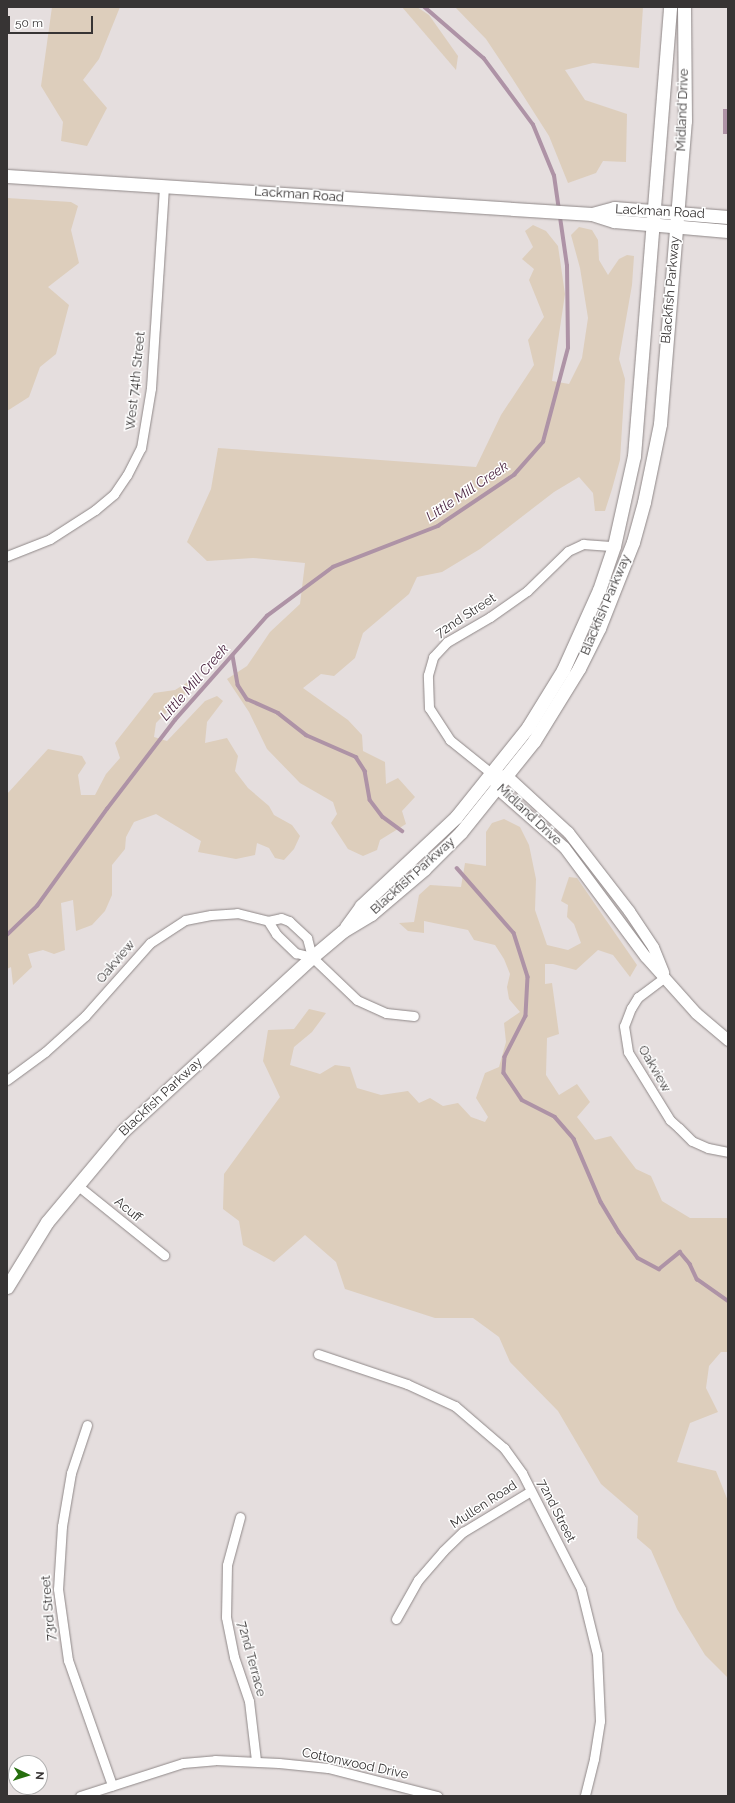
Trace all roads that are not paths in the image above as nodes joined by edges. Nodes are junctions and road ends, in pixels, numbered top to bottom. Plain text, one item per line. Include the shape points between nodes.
1 (670, 7) edge
2 (684, 7) edge
3 (7, 176) edge
4 (164, 187) junction
5 (654, 210) junction
6 (678, 213) junction
7 (592, 214) junction
8 (728, 217) edge
9 (652, 224) junction
10 (677, 226) junction
11 (728, 231) edge
12 (614, 546) junction
13 (7, 556) edge
14 (491, 773) junction
15 (507, 776) junction
16 (497, 788) junction
17 (268, 921) junction
18 (343, 931) junction
19 (312, 957) junction
20 (665, 978) junction
21 (414, 1016) dead end
22 (728, 1040) edge
23 (7, 1080) edge
24 (728, 1152) edge
25 (77, 1185) junction
26 (164, 1255) dead end
27 (7, 1287) edge
28 (318, 1354) dead end
29 (87, 1425) dead end
30 (531, 1491) junction
31 (240, 1517) dead end
32 (396, 1619) dead end
33 (256, 1761) junction
34 (112, 1785) junction
35 (80, 1796) edge
36 (437, 1796) edge
37 (585, 1796) edge

1 - 5 main road, Midland Drive
2 - 6 main road, Midland Drive via 684,121
3 - 4 main road, Lackman Road
4 - 7 main road, Lackman Road
4 - 13 street, West 74th Street via 151,388 141,448 118,487 96,510 50,539
5 - 6 main road, Lackman Road
5 - 7 main road, Lackman Road via 614,208
5 - 9 main road, Blackfish Parkway
6 - 8 main road, Lackman Road
6 - 10 main road, Blackfish Parkway
7 - 9 main road, Lackman Road via 614,221
9 - 10 main road, Lackman Road
9 - 12 main road, Blackfish Parkway via 634,456
10 - 11 main road, Lackman Road
10 - 15 main road, Blackfish Parkway via 660,424 633,542 599,628 579,668 534,741
12 - 14 main road, Blackfish Parkway via 585,624 563,670 528,727
12 - 14 street, 72nd Street via 583,544 568,551 527,591 490,617 447,642 433,657 428,675 429,708 450,740
14 - 15 street, Midland Drive
14 - 16 street, Midland Drive
14 - 18 main road, Blackfish Parkway via 456,816 361,906
15 - 16 main road, Blackfish Parkway
15 - 20 street, Midland Drive via 568,832 603,876 654,948
16 - 18 main road, Blackfish Parkway via 461,832 424,869 371,914
16 - 20 street, Midland Drive via 564,847 645,956
17 - 19 street, Oakview via 276,934 296,953
17 - 19 street, Oakview via 281,918 289,921 307,938
17 - 23 street, Oakview via 237,914 211,915 185,920 164,932 150,943 85,1016 40,1057
18 - 19 main road, Blackfish Parkway
19 - 21 street, Oakview via 342,988 371,1009 398,1016
19 - 25 main road, Blackfish Parkway via 124,1130
20 - 22 street, Midland Drive via 696,1013
20 - 24 street, Oakview via 638,997 631,1008 624,1026 628,1052 674,1124 692,1141 713,1150
25 - 26 street, Acuff
25 - 27 main road, Blackfish Parkway via 47,1222
28 - 30 street, 72nd Street via 407,1384 455,1406 504,1448
29 - 34 street, 73rd Street via 71,1473 64,1511 58,1589 68,1660
30 - 32 street, Mullen Road via 464,1532 443,1551 418,1580
30 - 37 street, 72nd Street via 581,1589 598,1654 600,1721
31 - 33 street, 72nd Terrace via 227,1564 226,1617 234,1657 249,1701
33 - 34 street, Cottonwood Drive via 183,1763
33 - 36 street, Cottonwood Drive via 328,1768
34 - 35 street, Cottonwood Drive

